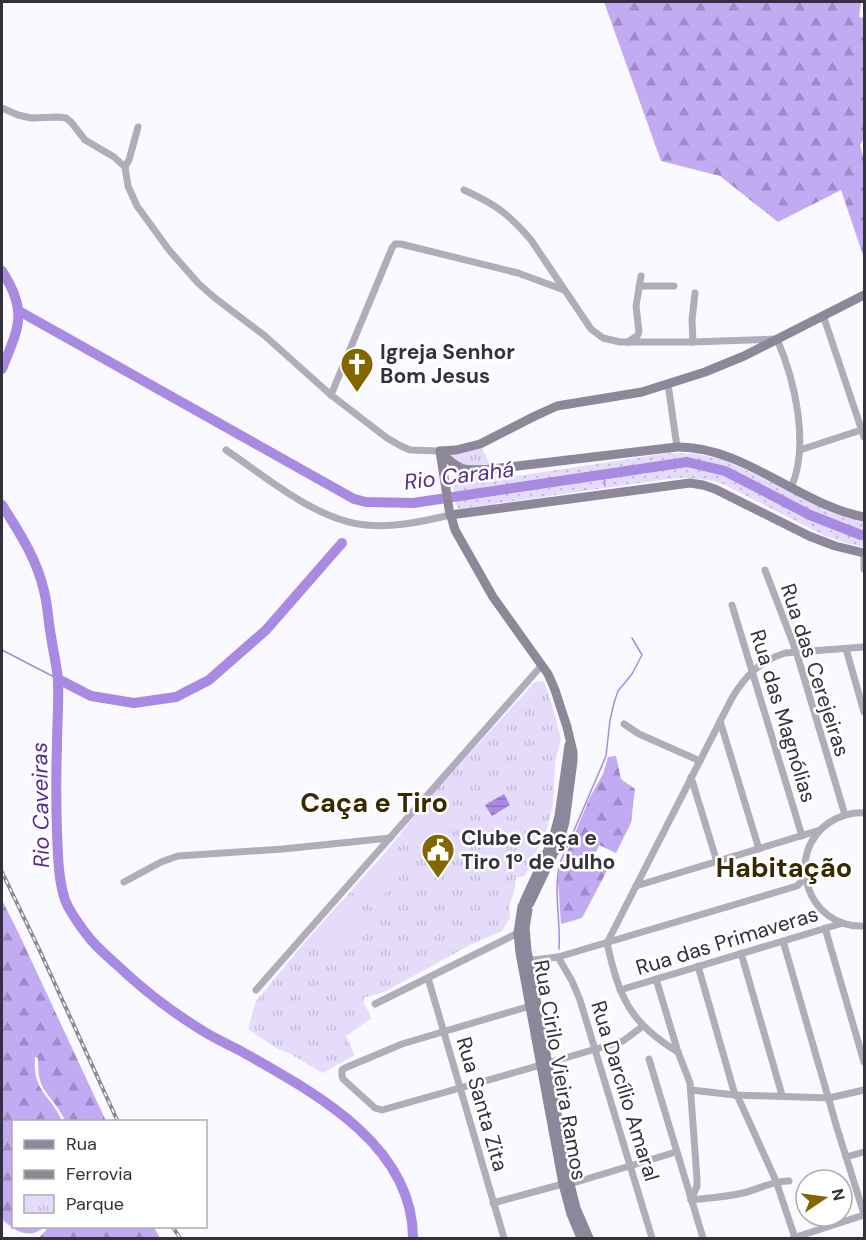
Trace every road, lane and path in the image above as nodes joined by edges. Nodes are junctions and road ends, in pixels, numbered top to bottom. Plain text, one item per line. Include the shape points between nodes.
1 (2, 108) edge
2 (138, 128) dead end
3 (125, 167) junction
4 (464, 190) dead end
5 (641, 276) dead end
6 (639, 286) junction
7 (674, 286) dead end
8 (564, 290) junction
9 (695, 293) dead end
10 (864, 295) edge
11 (823, 315) junction
12 (777, 339) junction
13 (628, 342) junction
14 (693, 342) junction
15 (668, 384) junction
16 (331, 395) junction
17 (864, 432) edge
18 (677, 447) junction
19 (226, 450) dead end
20 (800, 450) junction
21 (440, 451) junction
22 (791, 488) junction
23 (449, 512) junction
24 (864, 517) edge
25 (864, 553) edge
26 (864, 569) edge
27 (765, 570) dead end
28 (732, 605) dead end
29 (864, 647) edge
30 (846, 649) junction
31 (796, 651) junction
32 (542, 665) junction
33 (752, 671) junction
34 (864, 712) edge
35 (720, 721) junction
36 (624, 724) dead end
37 (700, 761) junction
38 (692, 777) junction
39 (864, 813) edge
40 (845, 815) junction
41 (820, 830) junction
42 (802, 836) junction
43 (390, 838) junction
44 (759, 849) junction
45 (717, 861) junction
46 (805, 878) junction
47 (124, 882) dead end
48 (636, 886) junction
49 (797, 886) junction
50 (808, 889) junction
51 (526, 905) junction
52 (843, 923) junction
53 (864, 926) edge
54 (825, 928) junction
55 (518, 933) junction
56 (783, 941) junction
57 (607, 943) junction
58 (741, 953) junction
59 (558, 957) junction
60 (525, 961) junction
61 (698, 966) junction
62 (428, 978) junction
63 (656, 979) junction
64 (256, 990) dead end
65 (620, 990) junction
66 (375, 1004) dead end
67 (530, 1006) junction
68 (643, 1026) junction
69 (443, 1031) junction
70 (595, 1050) junction
71 (678, 1052) junction
72 (649, 1059) dead end
73 (864, 1062) edge
74 (544, 1064) junction
75 (460, 1088) junction
76 (691, 1090) junction
77 (864, 1090) edge
78 (736, 1095) junction
79 (782, 1095) junction
80 (829, 1098) junction
81 (676, 1152) junction
82 (864, 1152) edge
83 (846, 1157) junction
84 (630, 1166) junction
85 (776, 1181) junction
86 (789, 1181) dead end
87 (566, 1184) junction
88 (691, 1200) junction
89 (494, 1203) junction
90 (864, 1214) edge
91 (794, 1238) edge
92 (504, 1239) edge
93 (581, 1239) edge
94 (589, 1239) edge
95 (652, 1239) edge
96 (703, 1239) edge

1 - 3 street via 31,118 66,118 85,140
2 - 3 street
3 - 16 street via 137,206 186,270
4 - 8 street via 510,217 531,240
5 - 6 street
6 - 7 street
6 - 13 street via 639,332
8 - 13 street via 597,334 612,341
8 - 16 street via 518,273 395,244
9 - 14 street
10 - 11 main road
11 - 12 main road
11 - 17 street
12 - 14 street
12 - 15 main road via 728,363
12 - 20 street via 791,381
13 - 14 street
15 - 18 street
15 - 21 main road via 557,406 480,444
16 - 21 street via 393,442 410,450
17 - 20 street
18 - 21 main road via 471,470 456,467
18 - 22 main road via 716,452
19 - 23 street via 304,503 344,520 392,525 420,522
20 - 22 street via 799,468
21 - 23 main road, Rua Cirilo Vieira Ramos
22 - 24 main road via 830,507
23 - 25 main road via 703,484 823,542
23 - 32 main road, Rua Cirilo Vieira Ramos via 457,536 484,583
25 - 26 street
27 - 31 street, Rua das Cerejeiras
28 - 33 street, Rua das Magnólias
29 - 30 street
30 - 31 street
30 - 34 street
31 - 33 street via 773,657
31 - 40 street, Rua das Cerejeiras
32 - 43 street
32 - 51 main road, Rua Cirilo Vieira Ramos via 555,690 570,737 554,836
33 - 35 street
33 - 42 street, Rua das Magnólias
35 - 37 street
35 - 44 street
36 - 37 street
37 - 38 street
38 - 45 street
38 - 48 street
39 - 40 street
40 - 41 street
41 - 42 street
41 - 46 street via 806,857
42 - 44 street
43 - 47 street via 178,856
43 - 64 street
44 - 45 street
45 - 48 street
46 - 49 street
46 - 50 street
48 - 57 street
49 - 50 street
49 - 57 street
50 - 52 street via 828,915
51 - 55 main road, Rua Cirilo Vieira Ramos
51 - 60 main road, Rua Cirilo Vieira Ramos
52 - 53 street
52 - 54 street, Rua das Primaveras
54 - 56 street, Rua das Primaveras
54 - 73 street
55 - 60 main road, Rua Cirilo Vieira Ramos
55 - 62 street
56 - 58 street, Rua das Primaveras
56 - 80 street
57 - 59 street
57 - 65 street
58 - 61 street, Rua das Primaveras
58 - 79 street
59 - 60 street
59 - 70 street, Rua Darcílio Amaral via 576,990
60 - 67 main road, Rua Cirilo Vieira Ramos
60 - 74 main road, Rua Cirilo Vieira Ramos
61 - 63 street, Rua das Primaveras
61 - 78 street
62 - 66 street
62 - 69 street, Rua Santa Zita
63 - 65 street, Rua das Primaveras
63 - 71 street
65 - 68 street
67 - 69 street
67 - 74 main road, Rua Cirilo Vieira Ramos
68 - 70 street via 624,1041
68 - 71 street
69 - 75 street, Rua Santa Zita
69 - 75 street via 345,1068 343,1079 382,1110
70 - 74 street
70 - 84 street, Rua Darcílio Amaral
71 - 76 street
72 - 81 street
74 - 75 street
74 - 87 main road, Rua Cirilo Vieira Ramos
75 - 89 street, Rua Santa Zita
76 - 78 street
76 - 88 street via 697,1179
77 - 80 street
78 - 79 street
78 - 85 street
79 - 80 street
80 - 83 street
81 - 84 street
81 - 88 street
82 - 83 street
83 - 90 street
84 - 87 street
84 - 95 street, Rua Darcílio Amaral
85 - 86 street
85 - 88 street via 745,1192
85 - 91 street
87 - 89 street
87 - 93 main road, Rua Cirilo Vieira Ramos via 571,1214
87 - 94 main road, Rua Cirilo Vieira Ramos
88 - 96 street
89 - 92 street, Rua Santa Zita
90 - 91 street

